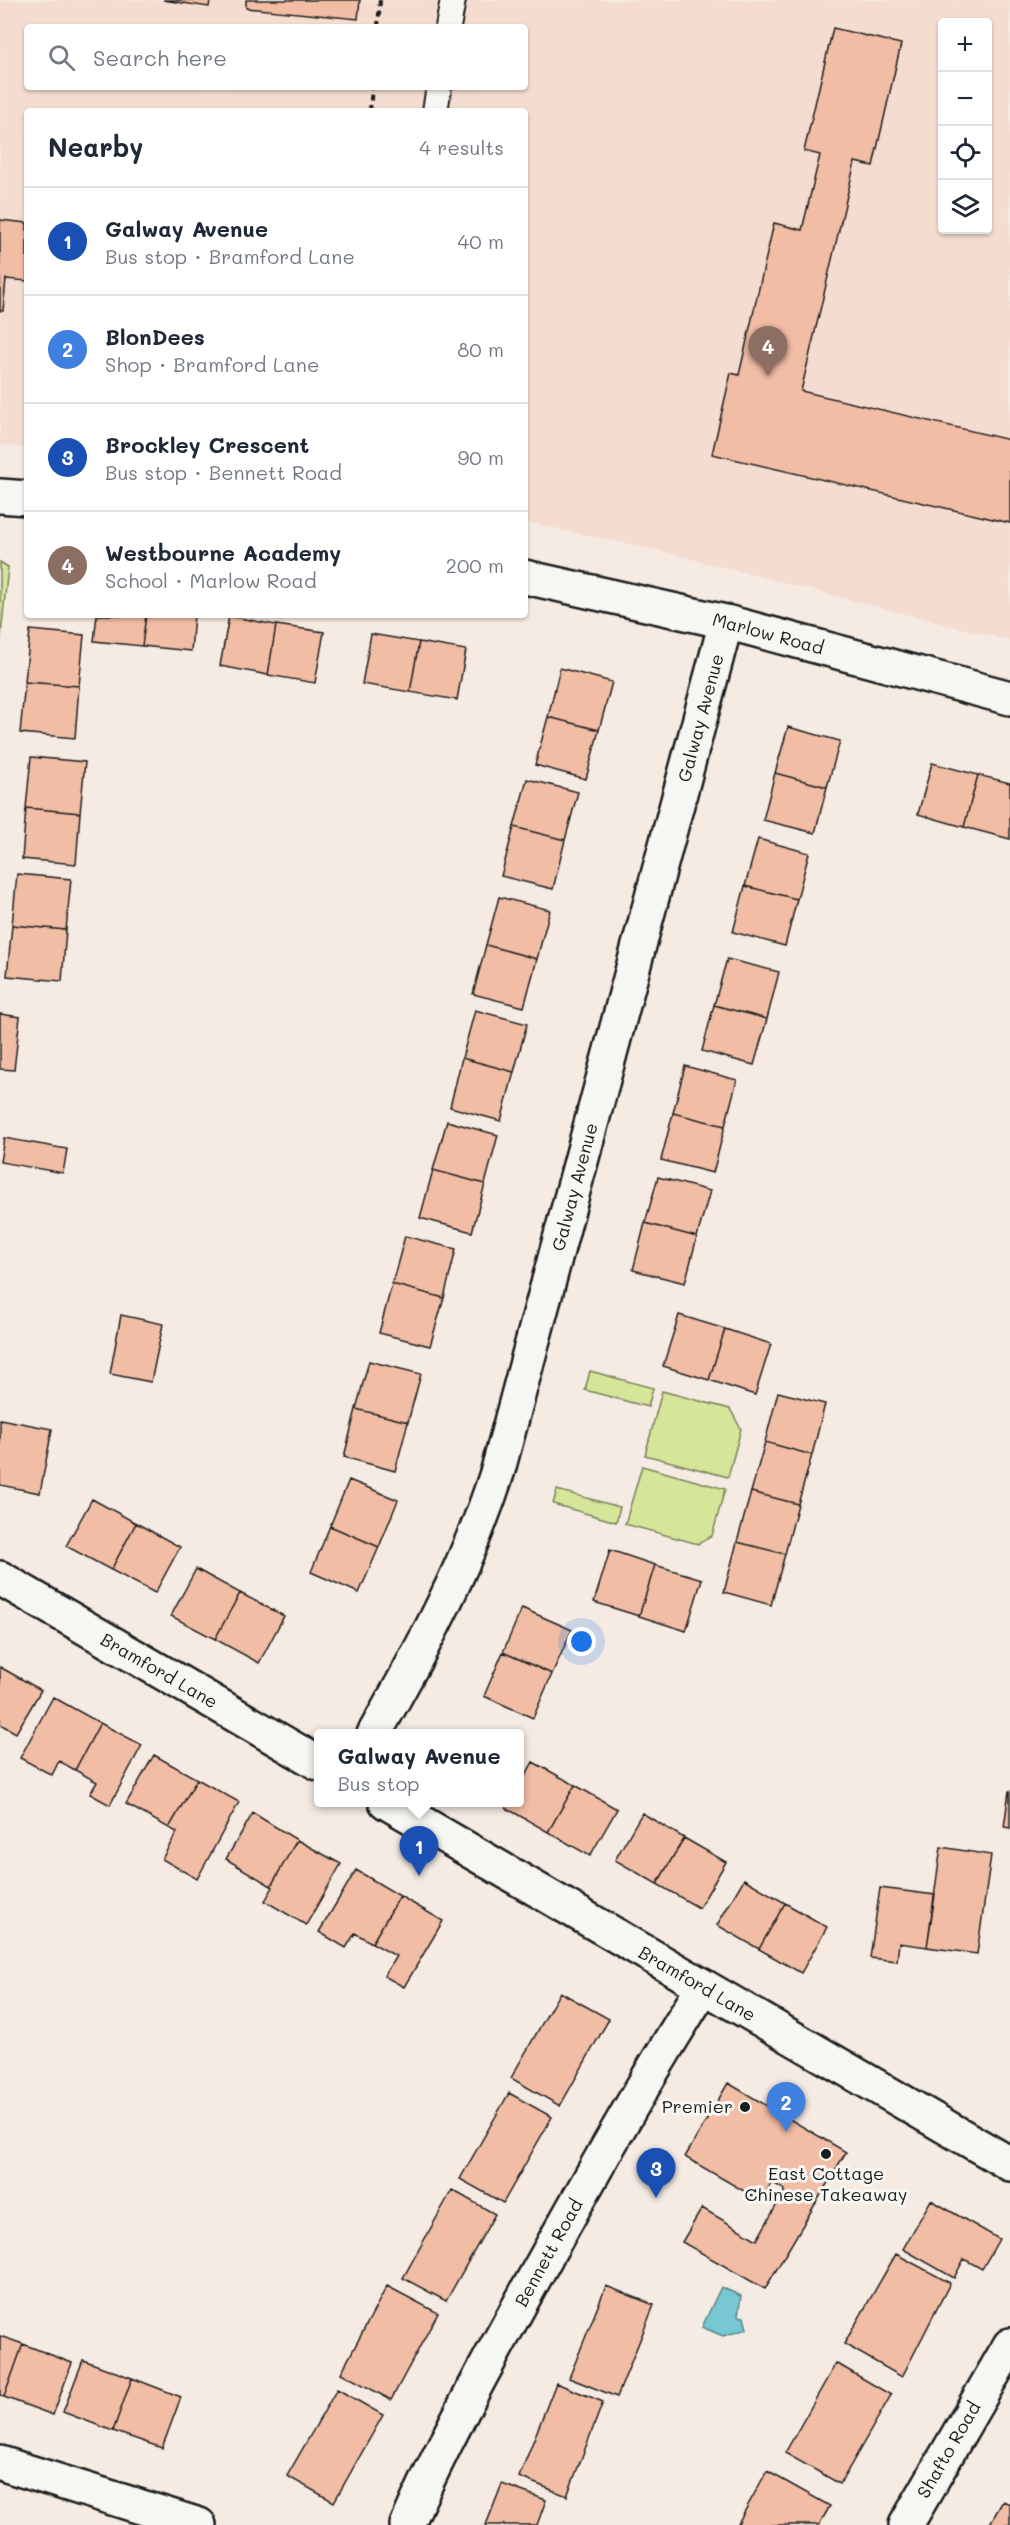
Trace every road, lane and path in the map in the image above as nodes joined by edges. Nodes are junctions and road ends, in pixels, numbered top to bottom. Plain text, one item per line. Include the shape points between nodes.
1 (380, 0) edge
2 (453, 0) edge
3 (378, 24) edge
4 (449, 24) edge
5 (372, 90) edge
6 (438, 90) edge
7 (370, 108) edge
8 (436, 108) edge
9 (0, 496) edge
10 (24, 498) edge
11 (528, 578) edge
12 (726, 622) junction
13 (1010, 698) edge
14 (0, 1578) edge
15 (377, 1729) edge
16 (314, 1761) edge
17 (393, 1807) edge
18 (704, 1988) junction
19 (1010, 2164) edge
20 (1010, 2345) edge
21 (0, 2463) edge
22 (199, 2525) edge
23 (407, 2525) edge
24 (906, 2525) edge

1 - 3 path
2 - 4 lane
5 - 7 path
6 - 8 lane
9 - 10 street
11 - 12 street, Marlow Road
12 - 13 street, Marlow Road
12 - 15 street, Galway Avenue via 498,1470 452,1589
14 - 16 street, Bramford Lane
17 - 18 street, Bramford Lane
18 - 19 street, Bramford Lane
18 - 23 street, Bennett Road via 596,2169 463,2406
20 - 24 street, Shafto Road
21 - 22 street

